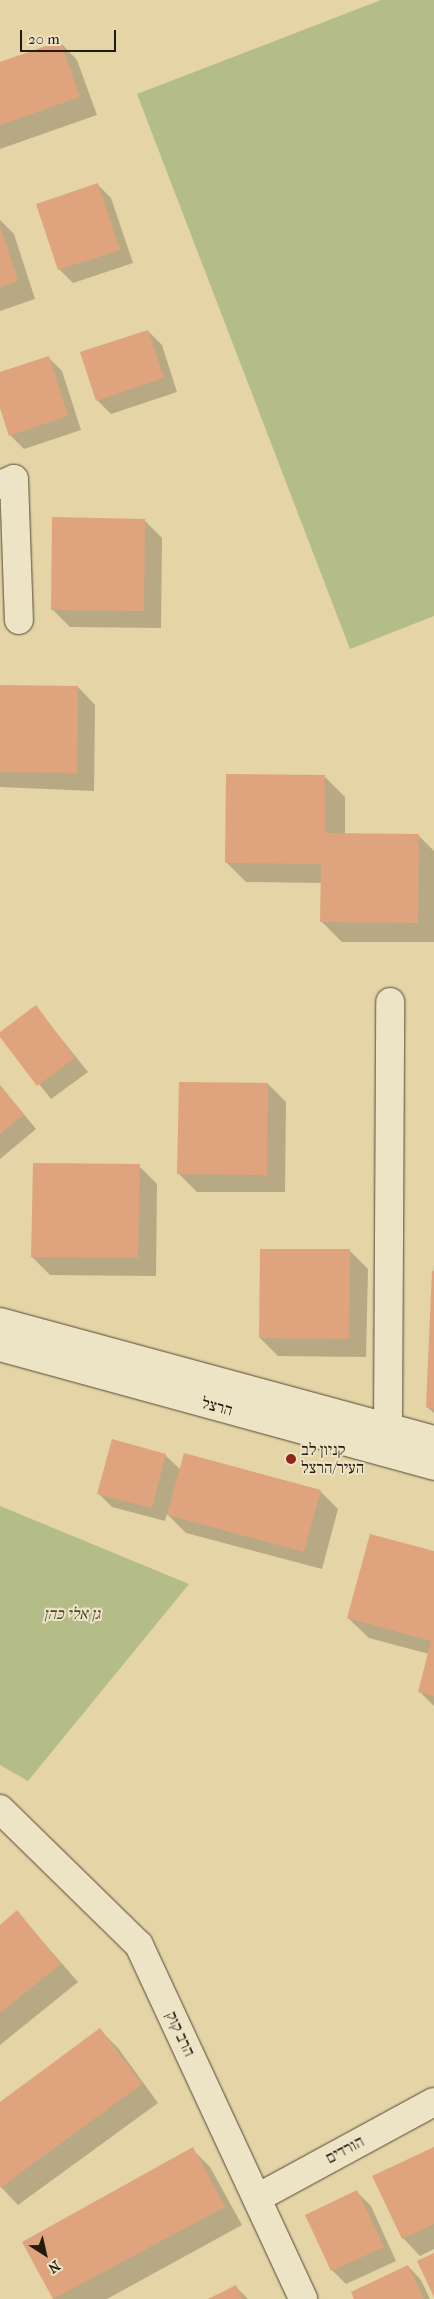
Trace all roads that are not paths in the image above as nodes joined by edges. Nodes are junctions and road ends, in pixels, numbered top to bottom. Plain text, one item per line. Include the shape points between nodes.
1 (0, 485) edge
2 (19, 620) dead end
3 (390, 1002) dead end
4 (0, 1322) edge
5 (0, 1347) edge
6 (388, 1428) junction
7 (434, 1440) edge
8 (434, 1466) edge
9 (0, 1808) edge
10 (434, 2102) edge
11 (257, 2198) junction
12 (303, 2299) edge

1 - 2 street via 14,479
3 - 6 street
4 - 6 street, הרצל
5 - 8 street, הרצל
6 - 7 street, הרצל
9 - 11 street, הרב קוק via 139,1945
10 - 11 street, הורדים
11 - 12 street, הרב קוק

